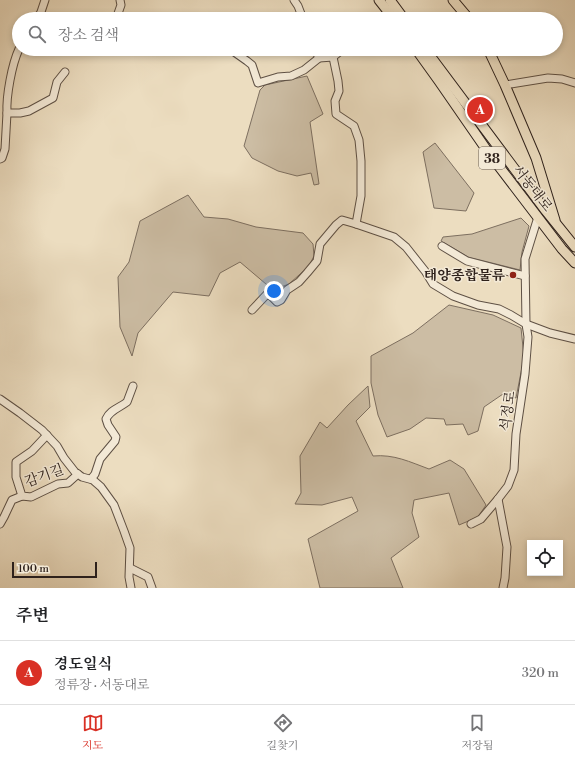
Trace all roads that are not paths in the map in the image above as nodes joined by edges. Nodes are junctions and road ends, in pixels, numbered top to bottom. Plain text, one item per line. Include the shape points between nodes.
1 (45, 0) edge
2 (120, 0) edge
3 (294, 0) edge
4 (379, 0) edge
5 (453, 0) edge
6 (392, 9) edge
7 (41, 12) edge
8 (119, 12) edge
9 (301, 12) edge
10 (463, 12) edge
11 (16, 56) edge
12 (240, 56) edge
13 (333, 56) joint
14 (421, 56) edge
15 (430, 56) edge
16 (491, 56) edge
17 (319, 58) joint
18 (65, 72) dead end
19 (575, 83) edge
20 (505, 86) junction
21 (8, 113) junction
22 (0, 159) edge
23 (538, 218) junction
24 (356, 224) junction
25 (557, 225) junction
26 (442, 246) dead end
27 (575, 247) edge
28 (575, 263) edge
29 (525, 276) junction
30 (252, 310) dead end
31 (526, 324) junction
32 (575, 339) edge
33 (134, 386) dead end
34 (0, 399) edge
35 (47, 435) junction
36 (78, 474) junction
37 (91, 479) junction
38 (22, 496) junction
39 (498, 499) junction
40 (0, 524) edge
41 (471, 524) dead end
42 (130, 568) junction
43 (131, 588) edge
44 (152, 588) edge
45 (503, 588) edge

1 - 7 street
2 - 8 street
3 - 9 street
4 - 6 main road
5 - 10 main road
11 - 21 street via 9,88
12 - 17 street via 252,65 258,83 291,76
13 - 17 street
13 - 24 street via 339,91 335,101 336,114 354,126 362,161 361,196
14 - 23 main road, 서동대로 / 38
15 - 25 main road, 서동대로 / 38
16 - 20 main road, 서동대로
18 - 21 street via 58,82 53,98 29,111
19 - 20 street via 548,78
20 - 25 main road, 서동대로 via 536,158
21 - 22 street via 5,149
23 - 28 main road, 서동대로 / 38
23 - 29 street, 석정로 via 524,259
24 - 30 street via 342,220 320,244 317,260 299,282 287,290 277,302 268,293
24 - 31 street via 394,236 406,247 433,284 453,296 499,309
25 - 27 main road, 서동대로 / 38
26 - 29 street via 467,260
29 - 31 street, 석정로
31 - 32 street
31 - 39 street, 석정로 via 527,352 514,470 508,486
33 - 37 street via 127,402 113,410 106,419 116,437 115,441 100,459
34 - 35 street, 감기길
35 - 36 street, 감기길
35 - 38 street, 감기길 via 32,451 16,462 16,477
36 - 37 street, 감기길
36 - 38 street, 감기길 via 68,483 58,484 31,496
37 - 42 street, 감기길 via 101,487 114,506 130,548
38 - 40 street via 12,500
39 - 41 street, 석정로 via 481,519
39 - 45 street via 508,548
42 - 43 street, 감기길
42 - 44 street via 148,577

